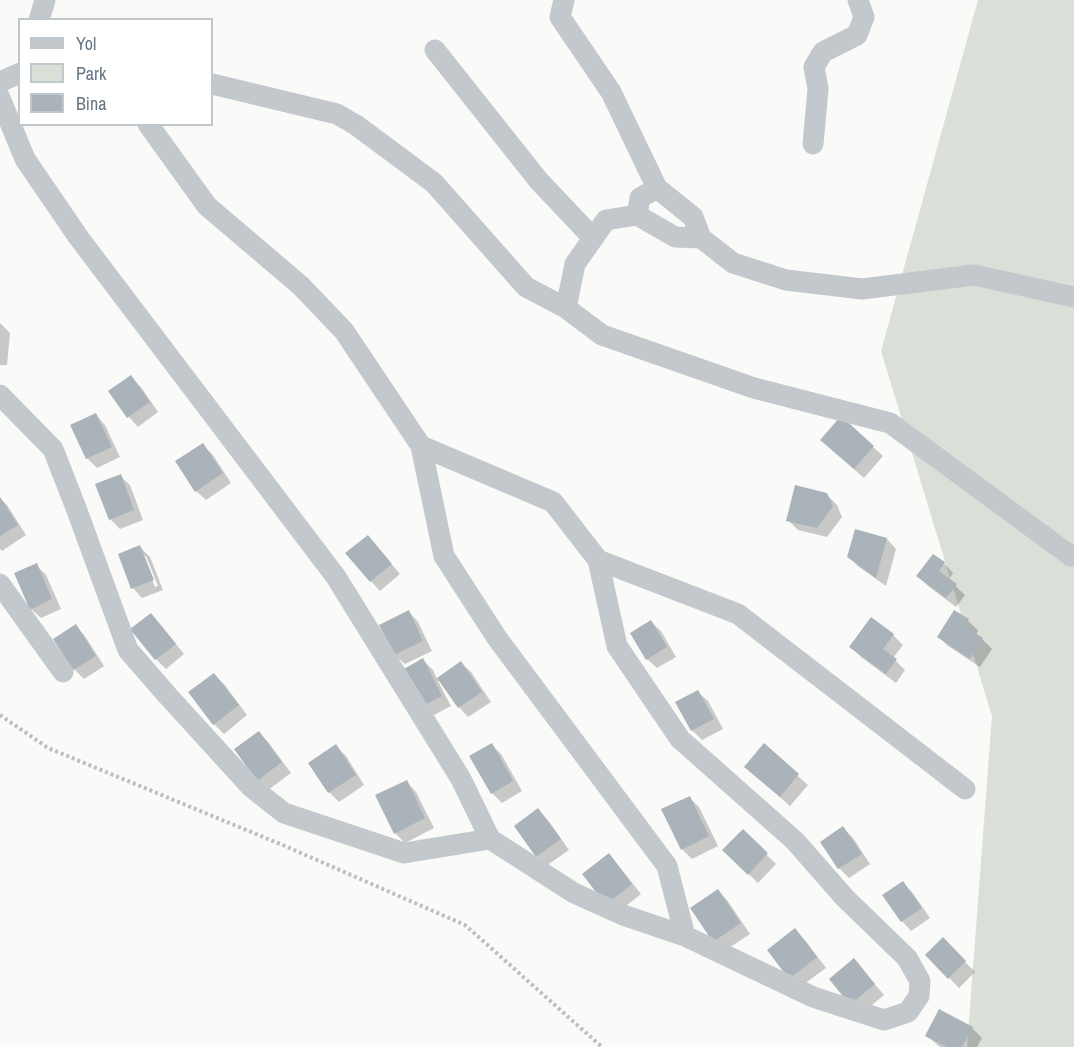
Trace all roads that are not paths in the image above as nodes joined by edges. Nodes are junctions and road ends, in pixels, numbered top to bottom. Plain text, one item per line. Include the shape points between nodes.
1 (45, 0) edge
2 (564, 0) edge
3 (858, 0) edge
4 (40, 18) edge
5 (435, 50) dead end
6 (18, 74) edge
7 (0, 82) edge
8 (213, 84) edge
9 (0, 98) edge
10 (149, 126) edge
11 (813, 144) dead end
12 (657, 188) junction
13 (637, 215) junction
14 (593, 238) junction
15 (701, 238) junction
16 (1074, 297) edge
17 (566, 308) junction
18 (0, 395) edge
19 (421, 446) junction
20 (1071, 556) dead end
21 (598, 560) junction
22 (0, 584) edge
23 (63, 672) dead end
24 (965, 789) dead end
25 (490, 839) junction
26 (685, 936) junction

1 - 4 street
2 - 12 street via 560,17 611,92
3 - 11 street via 864,17 857,35 823,52 814,67 818,89
5 - 14 street via 539,181
6 - 7 street
8 - 17 street via 337,114 356,125 434,183 526,287
9 - 25 street via 25,159 79,238 336,578 461,779
10 - 19 street via 207,206 301,286 344,331
12 - 13 street via 640,198
12 - 15 street via 693,218
13 - 14 street via 606,220
13 - 15 street via 675,237
14 - 17 street via 575,264
15 - 16 street via 733,263 786,280 862,289 974,275
17 - 20 street via 613,339 754,388 890,423
18 - 25 street via 53,449 128,650 250,787 284,813 404,853
19 - 21 street via 554,502
19 - 26 street via 444,556 497,638 667,866
21 - 24 street via 738,614
21 - 26 street via 617,646 680,739 795,841 845,898 907,958 920,981 919,996 908,1012 884,1020 813,997
22 - 23 street
25 - 26 street via 574,893

